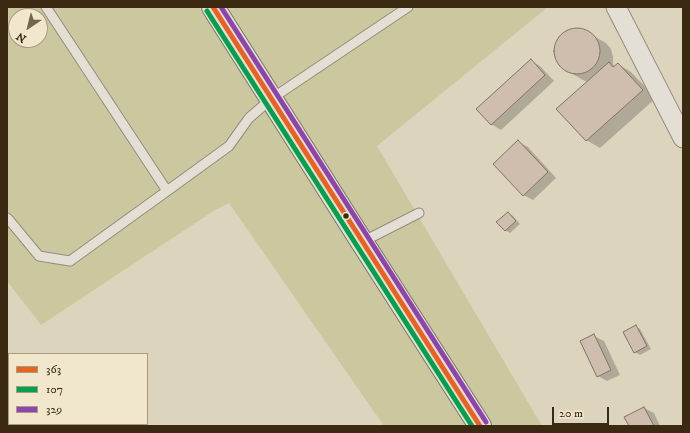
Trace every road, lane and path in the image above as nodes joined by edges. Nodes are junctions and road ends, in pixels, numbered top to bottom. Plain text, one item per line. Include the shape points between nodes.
1 (46, 7) edge
2 (213, 7) edge
3 (408, 7) edge
4 (616, 7) edge
5 (271, 99) junction
6 (683, 138) edge
7 (167, 191) junction
8 (419, 213) dead end
9 (7, 218) edge
10 (362, 242) junction
11 (480, 426) edge

1 - 7 lane
2 - 5 main road
3 - 5 lane
4 - 6 street
5 - 7 lane via 248,118 229,146
5 - 10 main road
7 - 9 lane via 70,262 39,256
8 - 10 lane
10 - 11 main road

